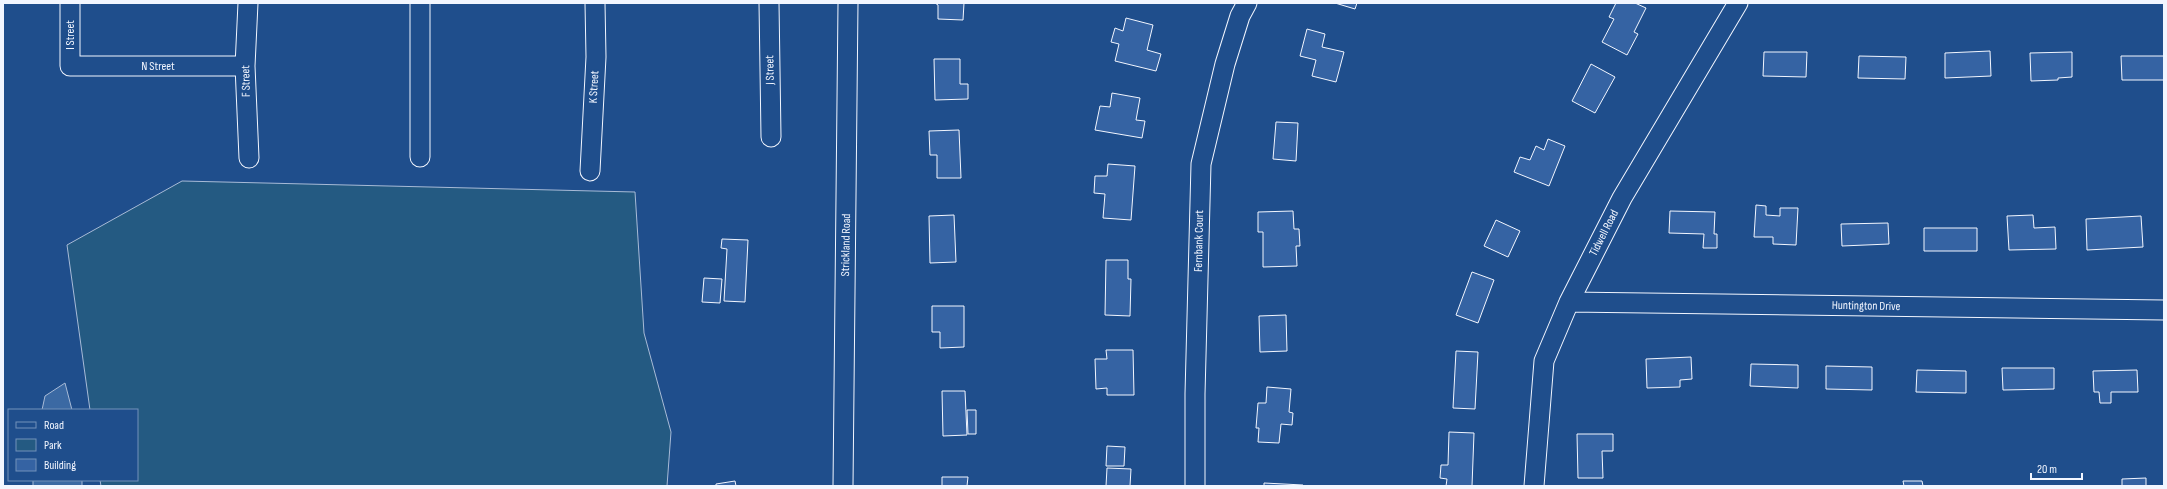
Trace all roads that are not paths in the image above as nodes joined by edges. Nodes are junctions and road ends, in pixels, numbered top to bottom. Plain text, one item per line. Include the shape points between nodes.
1 (70, 3) edge
2 (248, 3) edge
3 (420, 3) edge
4 (595, 3) edge
5 (769, 3) edge
6 (848, 3) edge
7 (1247, 3) edge
8 (1738, 3) edge
9 (70, 66) joint
10 (245, 66) junction
11 (771, 137) dead end
12 (420, 157) dead end
13 (249, 158) dead end
14 (590, 171) dead end
15 (1568, 302) junction
16 (2164, 310) edge
17 (843, 486) edge
18 (1195, 486) edge
19 (1534, 486) edge

1 - 9 street, I Street
2 - 10 street, F Street
3 - 12 street
4 - 14 street, K Street via 596,57
5 - 11 street, J Street
6 - 17 street, Strickland Road
7 - 18 street, Fernbank Court via 1228,51 1201,164
8 - 15 street, Tidwell Road via 1622,198
9 - 10 street, N Street
10 - 13 street, F Street
15 - 16 street, Huntington Drive
15 - 19 street, Tidwell Road via 1544,361

